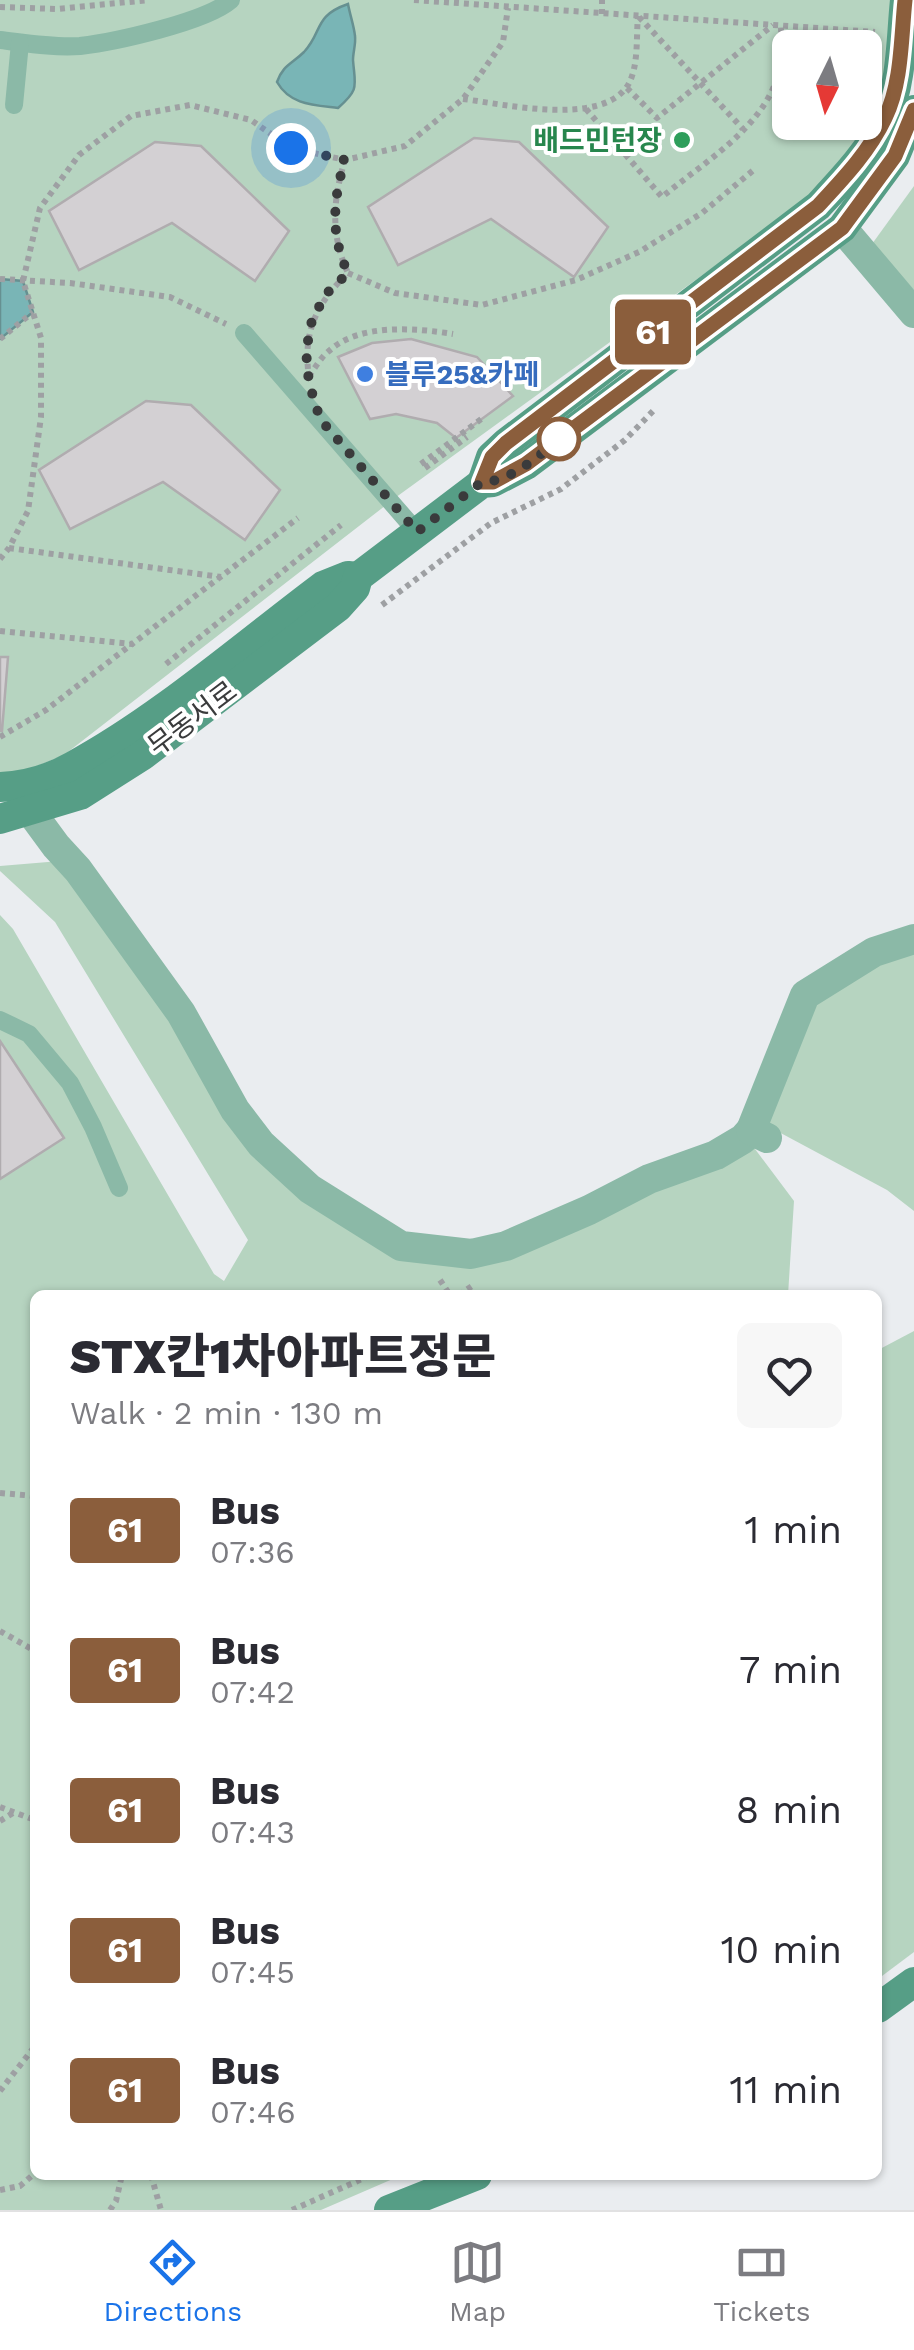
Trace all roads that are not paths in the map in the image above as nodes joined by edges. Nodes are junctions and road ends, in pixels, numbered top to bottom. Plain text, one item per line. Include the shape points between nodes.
1 (231, 0) edge
2 (905, 0) edge
3 (0, 40) edge
4 (20, 42) junction
5 (14, 104) dead end
6 (914, 110) edge
7 (842, 228) junction
8 (914, 312) edge
9 (244, 334) road end
10 (482, 482) junction
11 (417, 532) junction
12 (358, 577) junction
13 (0, 787) edge
14 (31, 812) junction
15 (0, 819) edge
16 (914, 939) edge
17 (0, 1020) edge
18 (119, 1188) dead end
19 (914, 1982) edge
20 (882, 2005) edge
21 (464, 2180) edge
22 (388, 2210) edge

1 - 4 lane via 159,29 78,46
2 - 10 main road, 무동서로 via 887,115 849,172 818,206 506,443
3 - 4 lane
4 - 5 lane
6 - 7 main road, 무동서로 via 895,156
7 - 8 street
7 - 10 main road, 무동서로 via 526,464
9 - 11 lane
10 - 11 main road, 무동서로
11 - 12 main road, 무동서로
12 - 13 main road, 무동서로 via 323,586 72,767 26,786
12 - 14 main road, 무동서로 via 338,607 143,755 80,795
14 - 15 main road, 무동서로
14 - 16 street via 181,1013 261,1144 310,1189 402,1246 471,1254 506,1246 760,1134 805,994 874,952
17 - 18 lane via 29,1034 70,1083
19 - 20 main road
21 - 22 main road

